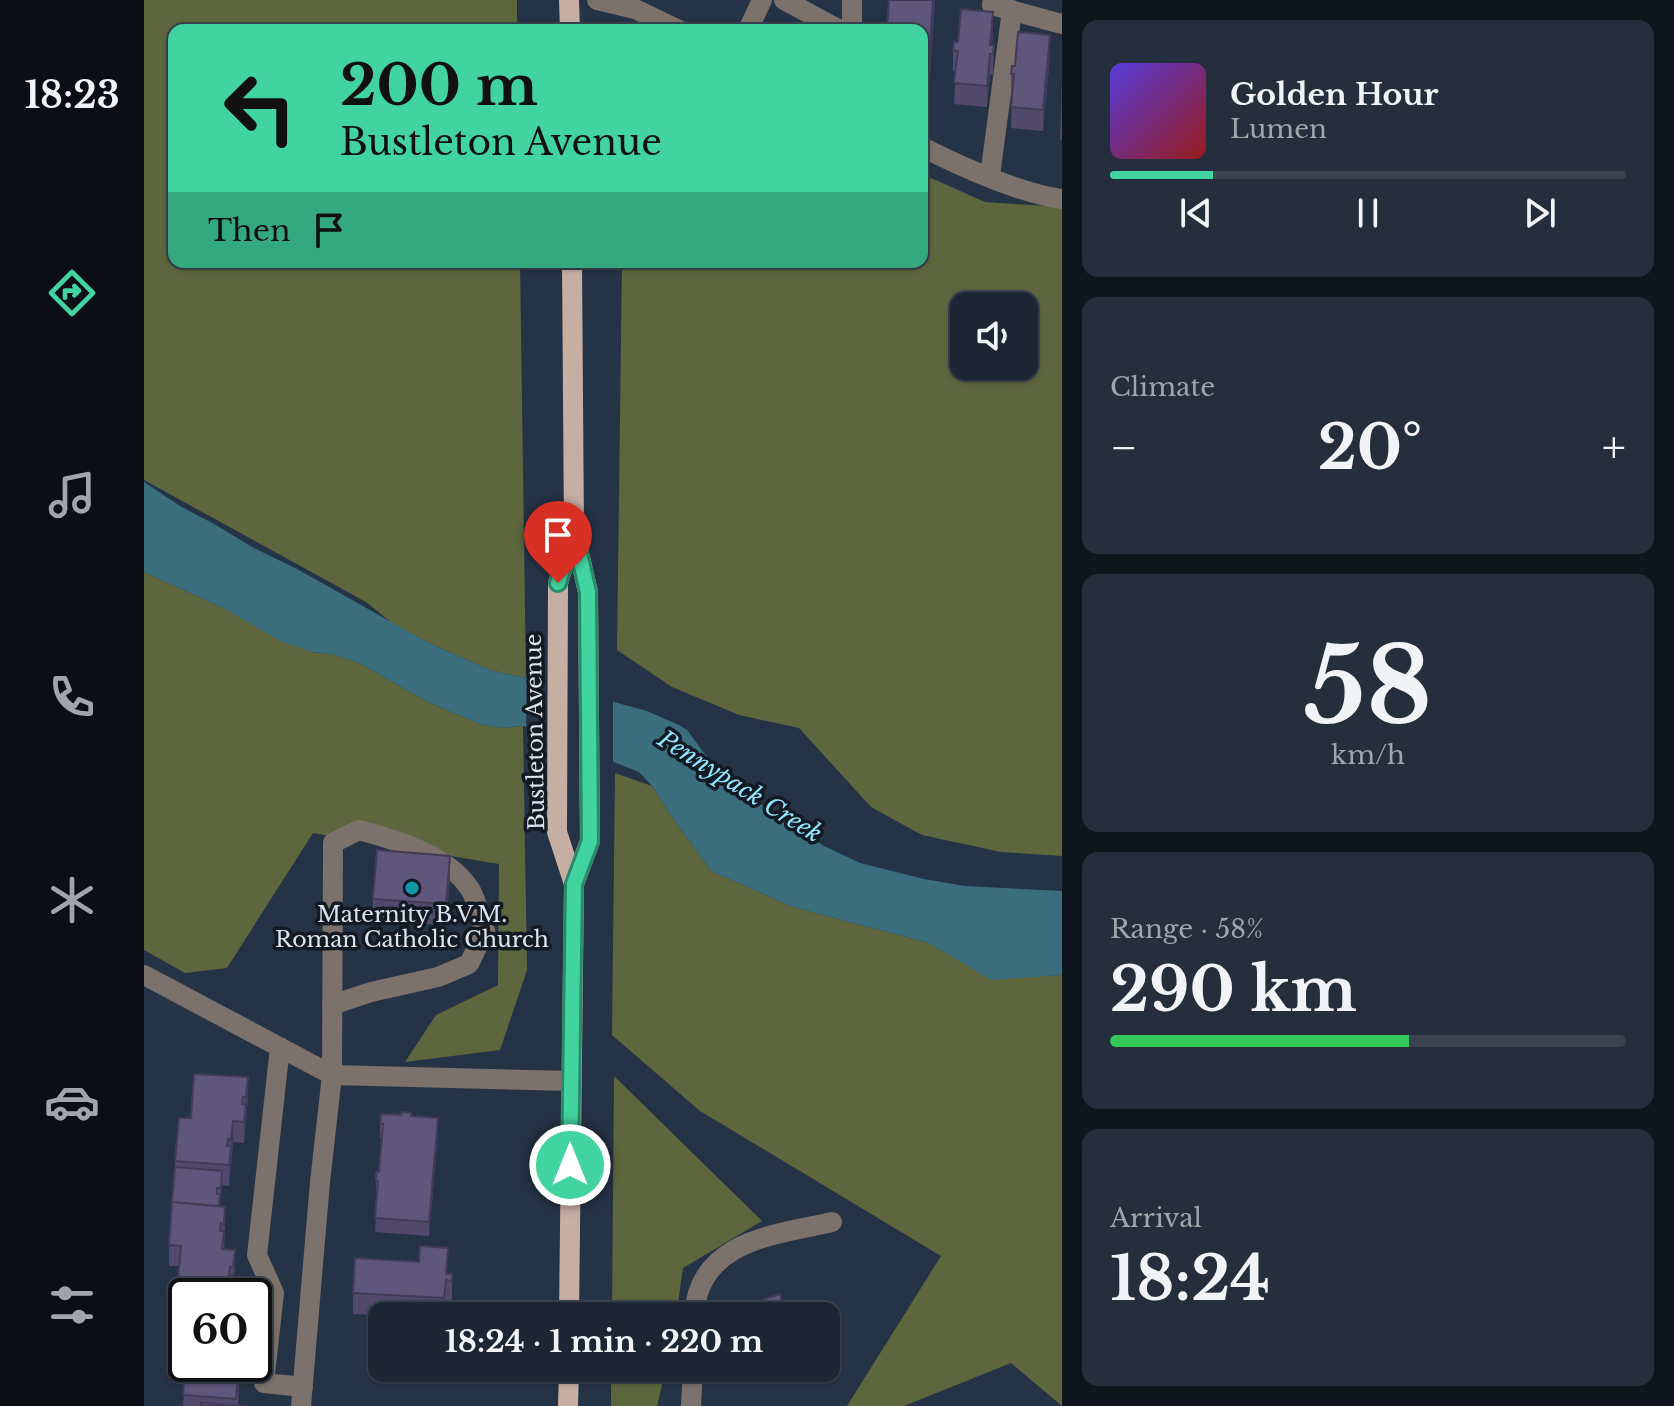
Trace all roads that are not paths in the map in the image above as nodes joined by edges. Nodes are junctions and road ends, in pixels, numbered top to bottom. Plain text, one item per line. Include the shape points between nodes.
1 (569, 0) edge
2 (597, 0) edge
3 (762, 0) edge
4 (784, 0) edge
5 (852, 0) edge
6 (993, 0) edge
7 (1012, 10) junction
8 (570, 24) edge
9 (666, 24) edge
10 (751, 24) edge
11 (829, 24) edge
12 (852, 24) edge
13 (1062, 24) edge
14 (928, 150) edge
15 (990, 176) junction
16 (1062, 199) edge
17 (572, 268) edge
18 (574, 532) junction
19 (574, 884) junction
20 (144, 975) edge
21 (332, 1005) junction
22 (280, 1047) junction
23 (332, 1075) junction
24 (571, 1081) junction
25 (832, 1222) dead end
26 (569, 1302) edge
27 (696, 1302) edge
28 (569, 1382) edge
29 (692, 1382) edge
30 (302, 1397) edge
31 (568, 1406) edge
32 (691, 1406) edge

1 - 8 main road
2 - 9 street
3 - 10 street
4 - 11 street
5 - 12 street
6 - 7 street via 992,5
7 - 13 street
7 - 15 street
14 - 15 street
15 - 16 street
17 - 18 main road, Bustleton Avenue
18 - 19 main road, Bustleton Avenue via 588,592 590,841
18 - 19 main road, Bustleton Avenue via 558,583 557,832
19 - 24 main road, Bustleton Avenue
20 - 22 street
21 - 21 street via 333,843 359,830 401,841 450,867 471,890 485,931 469,964
21 - 23 street
22 - 23 street
22 - 30 street via 257,1255 274,1293 264,1383
23 - 24 street
23 - 30 street
24 - 26 main road, Bustleton Avenue
25 - 27 street via 731,1251 701,1285
28 - 31 main road
29 - 32 street

